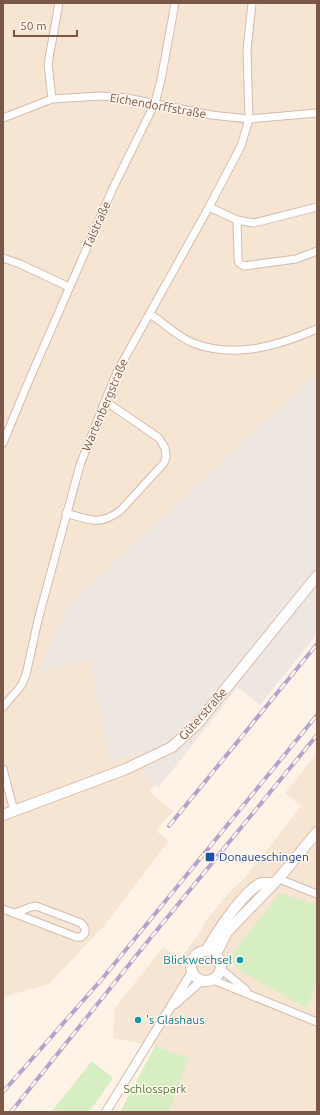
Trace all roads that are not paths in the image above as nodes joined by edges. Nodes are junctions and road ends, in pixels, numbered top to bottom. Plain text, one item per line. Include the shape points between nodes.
1 (59, 3) edge
2 (175, 3) edge
3 (252, 3) edge
4 (256, 3) edge
5 (52, 99) junction
6 (155, 103) junction
7 (317, 113) edge
8 (3, 118) edge
9 (249, 119) junction
10 (209, 207) junction
11 (317, 207) edge
12 (237, 220) junction
13 (317, 251) edge
14 (3, 258) edge
15 (69, 287) junction
16 (150, 314) junction
17 (317, 329) edge
18 (105, 401) junction
19 (3, 443) edge
20 (66, 513) junction
21 (317, 576) edge
22 (3, 707) edge
23 (3, 769) edge
24 (14, 812) junction
25 (3, 815) edge
26 (317, 832) edge
27 (277, 880) junction
28 (317, 894) edge
29 (3, 909) edge
30 (15, 913) junction
31 (206, 951) junction
32 (216, 954) junction
33 (222, 970) junction
34 (192, 972) junction
35 (213, 980) junction
36 (201, 981) junction
37 (251, 994) junction
38 (168, 1010) junction
39 (317, 1022) edge
40 (106, 1112) edge

1 - 5 street via 48,64
2 - 6 street, Talstraße
3 - 4 street
3 - 9 street, Wartenbergstraße via 247,50
5 - 6 street, Eichendorffstraße via 100,96
5 - 8 street, Eichendorffstraße
6 - 9 street, Eichendorffstraße via 211,115
6 - 15 street, Talstraße via 113,188
7 - 9 street, Eichendorffstraße
9 - 10 street, Wartenbergstraße via 241,146
10 - 12 street
10 - 16 street, Wartenbergstraße
11 - 12 street via 254,223
12 - 13 street via 238,258 239,263 244,266 296,260
14 - 15 street
15 - 19 street, Talstraße
16 - 17 street via 192,343 223,351 271,346
16 - 18 street, Wartenbergstraße via 117,372
18 - 20 street, Wartenbergstraße via 80,465
18 - 20 street via 159,438 165,448 164,463 112,517 95,522
20 - 22 street, Wartenbergstraße via 26,675 21,686
21 - 24 main road, Güterstraße via 197,724 172,747 126,769
23 - 24 street
24 - 25 main road, Güterstraße
26 - 27 main road
27 - 28 street
27 - 31 main road via 260,884 250,891 225,921
27 - 32 main road via 227,932
29 - 30 street
30 - 30 street via 76,937 83,936 86,930 81,923 36,906
31 - 32 main road
31 - 34 main road via 193,959
32 - 33 main road via 221,961
33 - 35 main road
33 - 37 street
34 - 36 main road
34 - 38 street
35 - 36 main road
35 - 37 street
36 - 38 street
37 - 39 street
38 - 40 street

